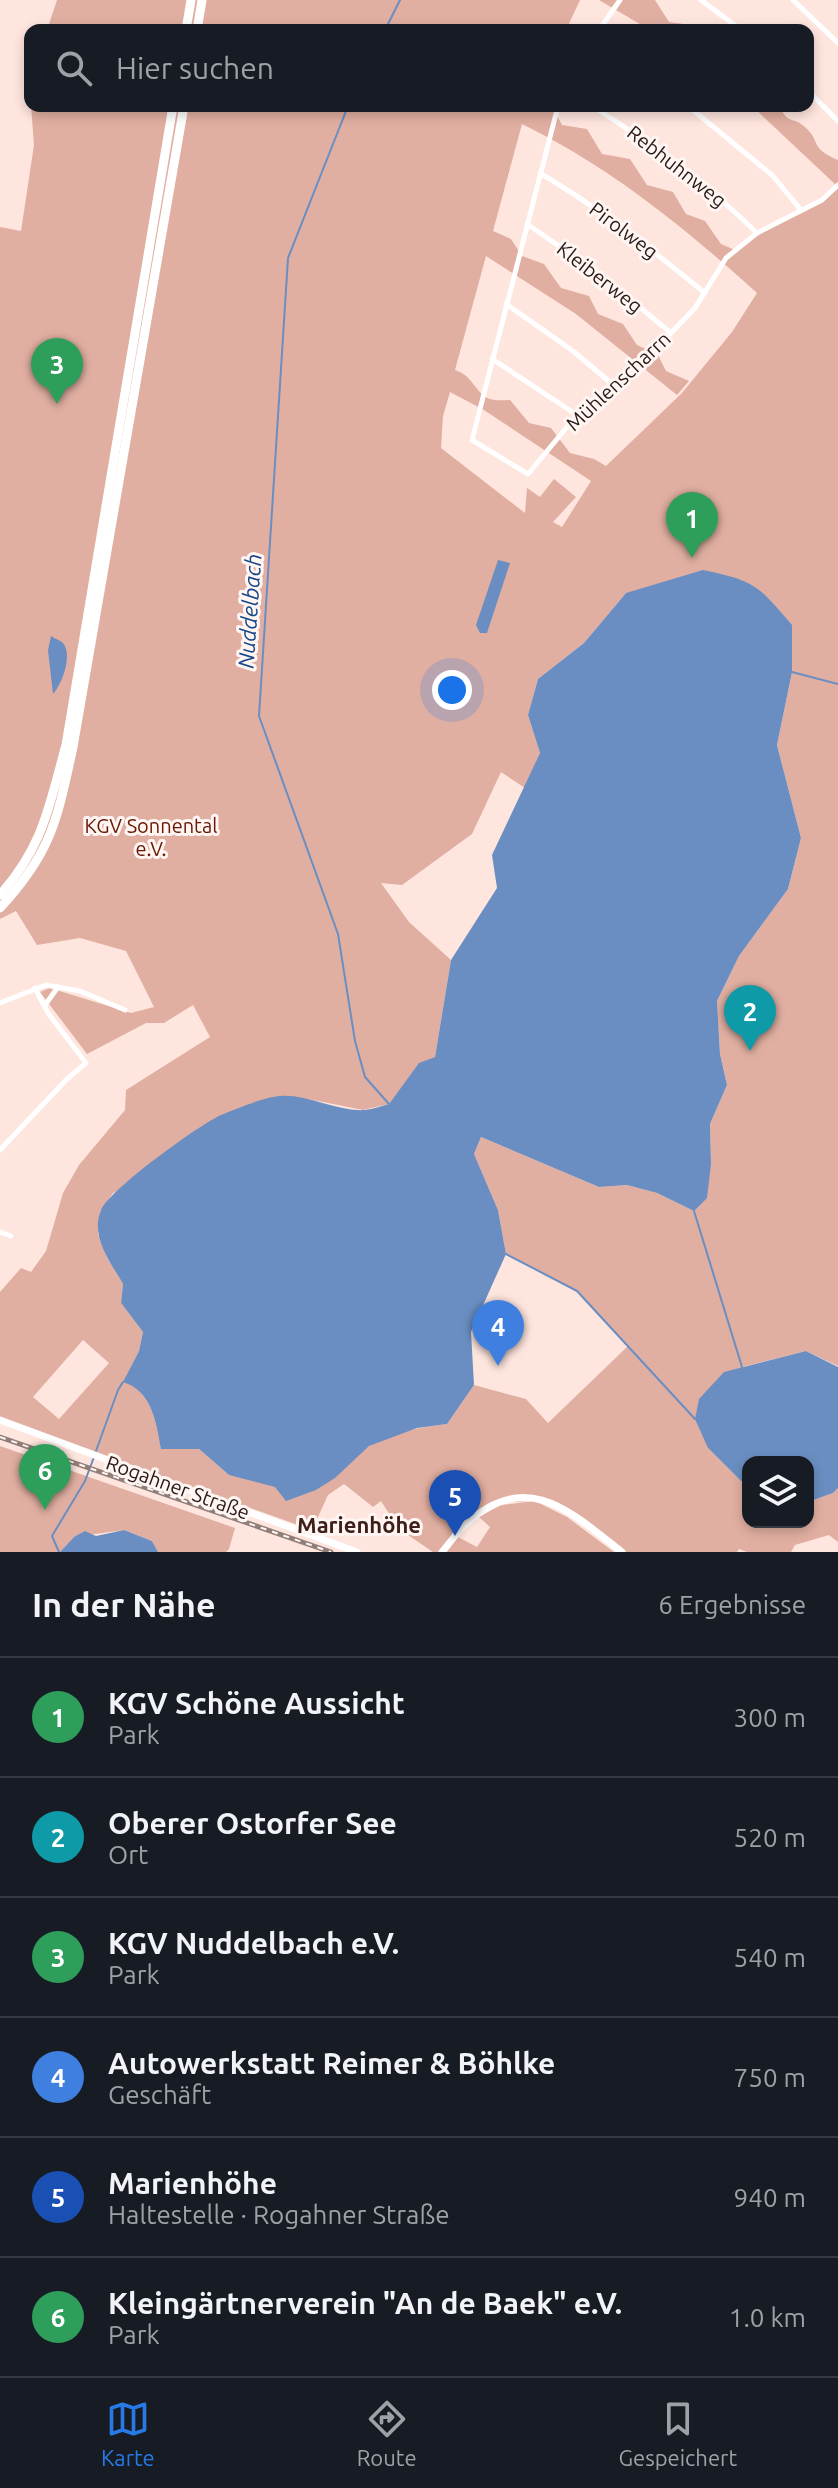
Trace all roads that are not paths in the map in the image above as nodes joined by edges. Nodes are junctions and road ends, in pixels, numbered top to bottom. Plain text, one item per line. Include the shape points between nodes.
1 (191, 0) edge
2 (202, 0) edge
3 (620, 0) edge
4 (701, 0) edge
5 (793, 0) edge
6 (187, 24) edge
7 (198, 24) edge
8 (603, 24) edge
9 (733, 24) edge
10 (838, 43) edge
11 (814, 97) edge
12 (172, 112) edge
13 (183, 112) edge
14 (556, 112) edge
15 (601, 112) edge
16 (695, 112) edge
17 (838, 121) edge
18 (540, 173) junction
19 (838, 185) edge
20 (801, 210) junction
21 (527, 224) junction
22 (757, 233) junction
23 (705, 293) junction
24 (506, 304) junction
25 (671, 333) junction
26 (492, 359) junction
27 (612, 384) junction
28 (577, 415) junction
29 (0, 895) edge
30 (0, 908) edge
31 (58, 986) junction
32 (35, 988) junction
33 (0, 1003) edge
34 (44, 1005) junction
35 (125, 1010) dead end
36 (0, 1150) edge
37 (0, 1232) edge
38 (11, 1236) dead end
39 (0, 1420) edge
40 (357, 1552) edge
41 (442, 1552) edge
42 (622, 1552) edge

1 - 6 highway
2 - 7 highway
3 - 8 street
4 - 9 street
5 - 10 street
11 - 17 street
12 - 29 highway via 66,745 42,833
13 - 30 highway via 59,813 38,862
14 - 18 street, Mühlenscharrn
15 - 22 street, Rebhuhnweg via 673,161
16 - 20 street via 772,175
18 - 21 street, Mühlenscharrn
18 - 23 street, Pirolweg via 640,240
19 - 20 street, Mühlenscharrn
20 - 22 street, Mühlenscharrn
21 - 24 street, Mühlenscharrn
21 - 25 street, Kleiberweg
22 - 23 street, Mühlenscharrn via 726,258
23 - 25 street, Mühlenscharrn
24 - 26 street, Mühlenscharrn
24 - 27 street
25 - 27 street, Mühlenscharrn
26 - 28 street
26 - 28 street, Mühlenscharrn via 472,440 528,474
27 - 28 street, Mühlenscharrn
31 - 32 street
31 - 34 street
31 - 35 street
32 - 33 street
32 - 34 street
34 - 36 street via 86,1063
37 - 38 street
39 - 40 street, Rogahner Straße
41 - 42 street via 479,1513 511,1498 528,1497 572,1513

